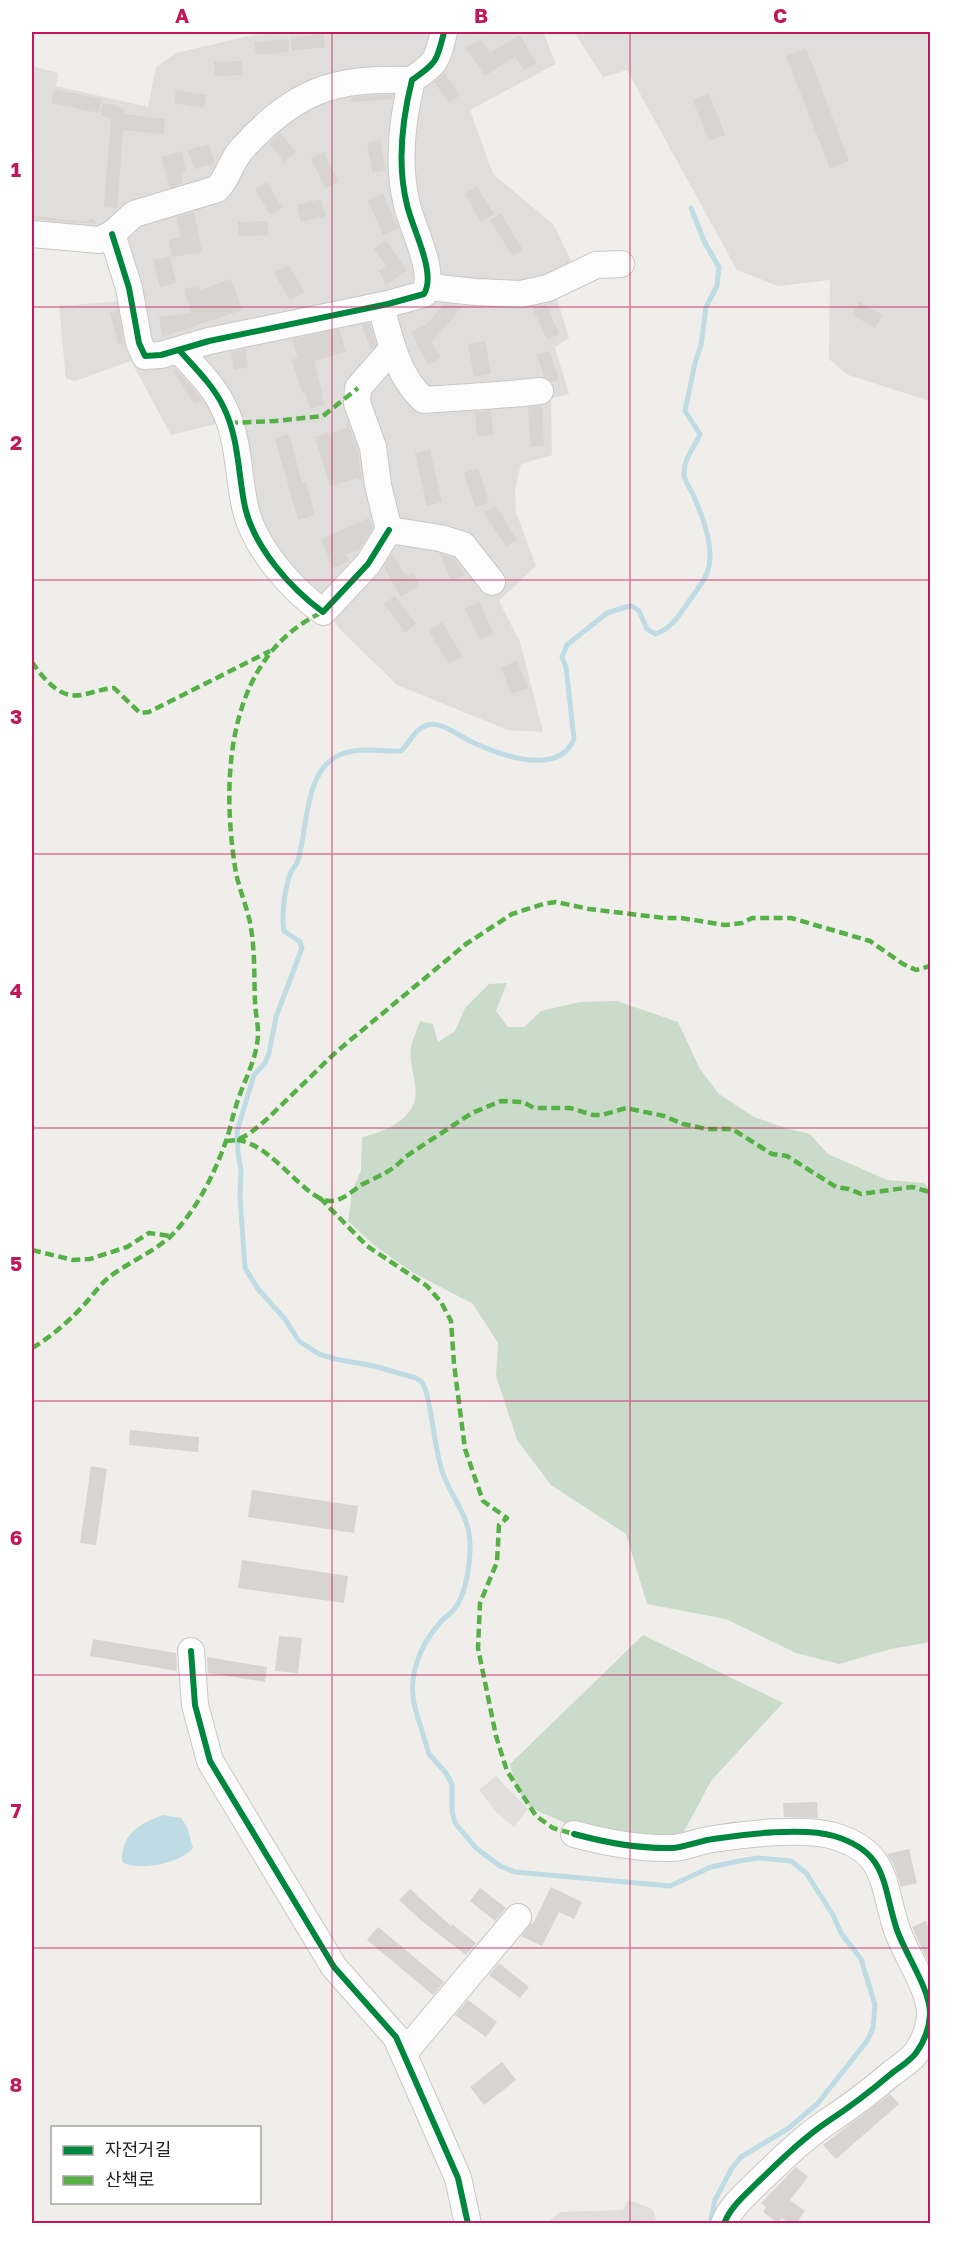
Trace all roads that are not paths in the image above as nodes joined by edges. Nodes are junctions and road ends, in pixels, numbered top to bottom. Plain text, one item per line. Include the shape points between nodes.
1 (444, 32) edge
2 (412, 80) junction
3 (32, 234) edge
4 (112, 234) junction
5 (621, 264) dead end
6 (429, 287) junction
7 (381, 306) junction
8 (393, 348) junction
9 (179, 350) junction
10 (540, 391) dead end
11 (389, 530) junction
12 (492, 582) dead end
13 (191, 1651) dead end
14 (574, 1834) dead end
15 (518, 1917) dead end
16 (929, 2031) edge
17 (404, 2053) junction
18 (468, 2223) edge
19 (724, 2223) edge

1 - 2 street via 433,65
2 - 4 street via 380,79 318,90 287,106 241,150 229,166 225,181 216,189 134,214
2 - 6 street via 404,116 403,184
3 - 4 street via 99,240
4 - 9 street via 145,356
5 - 6 street via 596,266 548,288 520,294
6 - 7 street via 412,299
7 - 8 street
7 - 9 street
8 - 10 street via 412,389 424,400
8 - 11 street via 358,388 357,403 373,447
9 - 11 street via 224,408 238,454 253,535 305,599 323,612 368,564
11 - 12 street via 463,545
13 - 17 street via 195,1705 210,1761 334,1967 396,2037
14 - 16 street via 638,1847 675,1848 713,1839 805,1831 858,1844 875,1861 885,1880 896,1929 930,2012
15 - 17 street
16 - 19 street via 916,2054 784,2157 741,2198
17 - 18 street via 458,2178

